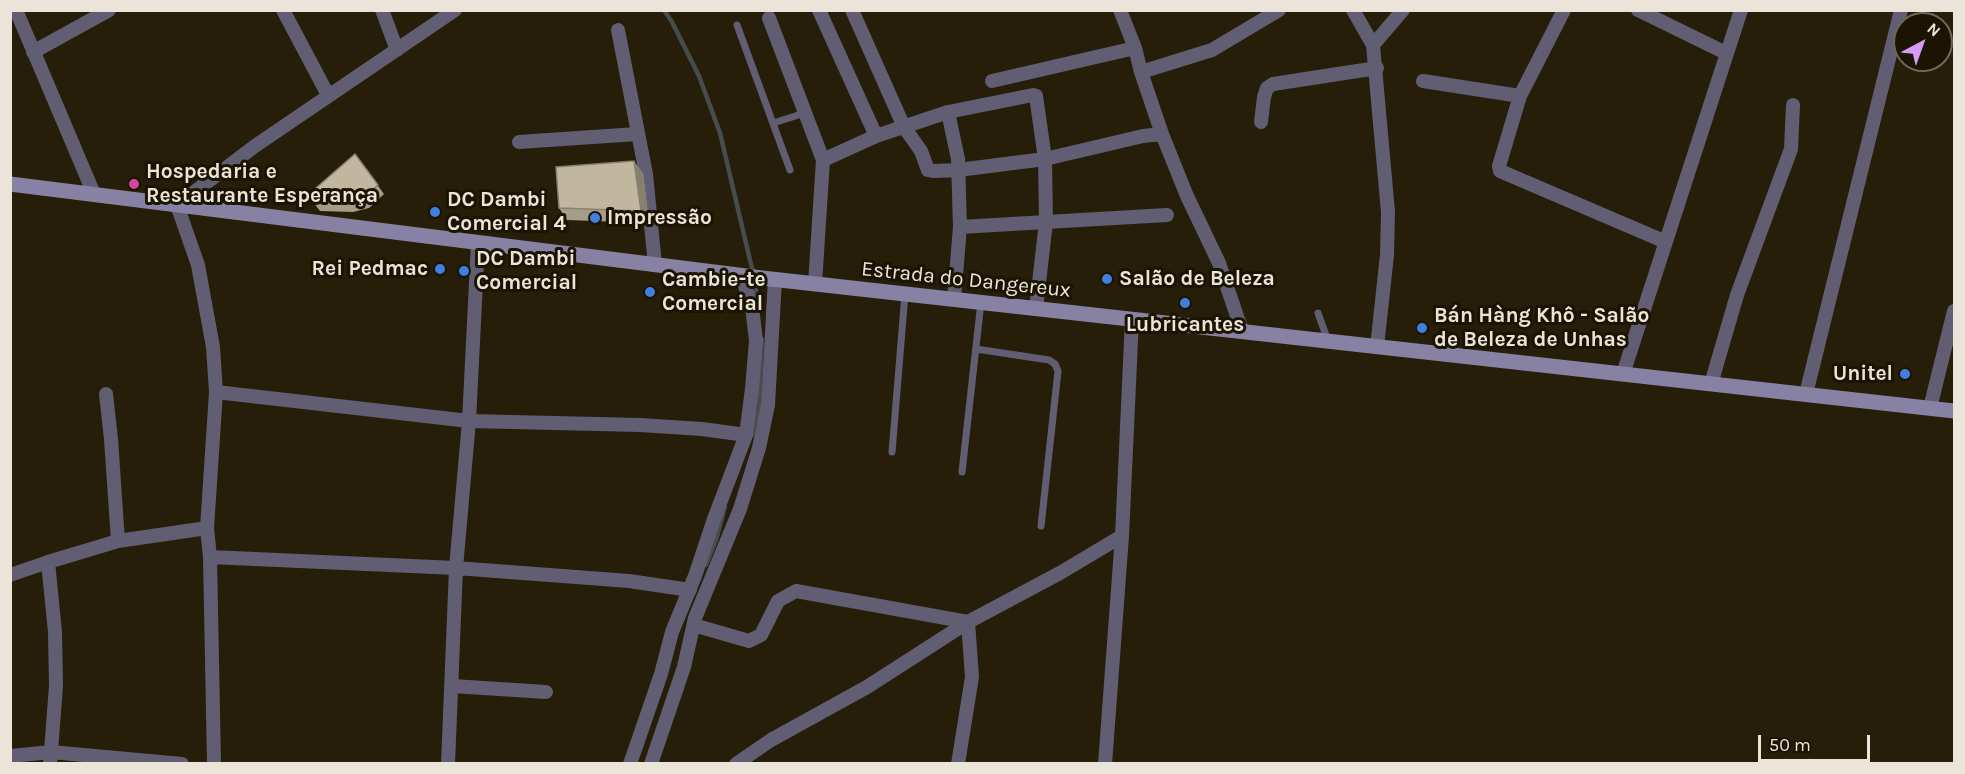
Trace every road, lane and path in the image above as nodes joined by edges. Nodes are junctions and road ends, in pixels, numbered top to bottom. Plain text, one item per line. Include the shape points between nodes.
1 (16, 10) edge
2 (109, 10) edge
3 (283, 10) edge
4 (382, 10) edge
5 (455, 10) edge
6 (819, 10) edge
7 (852, 10) edge
8 (1120, 10) edge
9 (1280, 10) edge
10 (1353, 10) edge
11 (1403, 10) edge
12 (1564, 10) edge
13 (1638, 10) edge
14 (1741, 10) edge
15 (1901, 10) edge
16 (769, 18) dead end
17 (737, 25) dead end
18 (618, 30) dead end
19 (1373, 45) junction
20 (1135, 48) junction
21 (397, 50) junction
22 (33, 52) junction
23 (1726, 53) junction
24 (1377, 68) junction
25 (1141, 72) junction
26 (992, 81) dead end
27 (1423, 81) dead end
28 (328, 95) junction
29 (1520, 96) junction
30 (1793, 105) dead end
31 (948, 112) junction
32 (805, 113) junction
33 (1261, 122) dead end
34 (773, 123) junction
35 (904, 127) junction
36 (637, 134) junction
37 (1162, 134) junction
38 (876, 136) junction
39 (519, 142) dead end
40 (1045, 159) junction
41 (823, 160) junction
42 (790, 170) dead end
43 (958, 170) junction
44 (10, 184) edge
45 (94, 194) junction
46 (177, 205) junction
47 (1167, 215) dead end
48 (1046, 222) junction
49 (960, 228) junction
50 (1666, 242) junction
51 (478, 243) junction
52 (655, 265) junction
53 (742, 276) junction
54 (768, 279) junction
55 (815, 284) junction
56 (905, 294) junction
57 (954, 299) junction
58 (981, 302) junction
59 (1036, 309) junction
60 (1954, 311) edge
61 (1318, 313) dead end
62 (1132, 319) junction
63 (1242, 332) junction
64 (1328, 341) junction
65 (1377, 346) junction
66 (976, 349) junction
67 (1623, 374) junction
68 (1711, 384) junction
69 (216, 392) junction
70 (106, 394) dead end
71 (1806, 394) junction
72 (1930, 408) junction
73 (1954, 411) edge
74 (469, 421) junction
75 (746, 435) junction
76 (892, 452) dead end
77 (962, 472) dead end
78 (1041, 526) dead end
79 (207, 528) junction
80 (1122, 536) junction
81 (118, 541) junction
82 (210, 557) junction
83 (48, 562) junction
84 (456, 568) junction
85 (10, 575) edge
86 (690, 590) junction
87 (968, 622) junction
88 (695, 623) junction
89 (452, 686) junction
90 (546, 692) dead end
91 (10, 756) edge
92 (50, 758) edge
93 (156, 762) edge
94 (182, 764) edge
95 (214, 764) edge
96 (447, 764) edge
97 (630, 764) edge
98 (651, 764) edge
99 (736, 764) edge
100 (958, 764) edge
101 (1105, 764) edge

1 - 22 street
2 - 22 street
3 - 28 street
4 - 21 street
5 - 21 street
6 - 38 street
7 - 35 street
8 - 20 street
9 - 25 street via 1212,50
10 - 19 street
11 - 19 street
12 - 29 street
13 - 23 street
14 - 23 street
15 - 71 street
16 - 32 street
17 - 34 lane
18 - 36 street
19 - 24 street
20 - 25 street
20 - 26 street
21 - 28 street
22 - 45 street
23 - 50 street
24 - 33 street via 1273,84 1264,97
24 - 65 street via 1388,212
25 - 37 street
27 - 29 street
28 - 46 street
29 - 50 street via 1500,171
30 - 68 street via 1791,149 1737,295
31 - 35 street
31 - 40 street via 1032,94 1036,96
31 - 43 street
32 - 34 lane
32 - 41 street
34 - 42 lane
35 - 38 street
35 - 43 street via 921,151 928,170
36 - 39 street
36 - 52 street via 647,182
37 - 40 street
37 - 63 street via 1219,263
38 - 41 street
40 - 43 street
40 - 48 street
41 - 55 street
43 - 49 street
44 - 45 main road, Estrada do Dangereux
45 - 46 main road, Estrada do Dangereux
46 - 51 main road, Estrada do Dangereux
46 - 69 street via 206,300
47 - 48 street
48 - 49 street
48 - 59 street
49 - 57 street
50 - 67 street
51 - 52 main road, Estrada do Dangereux
51 - 74 street
52 - 53 main road, Estrada do Dangereux
53 - 54 main road, Estrada do Dangereux
53 - 75 street via 752,306 756,341
54 - 55 main road, Estrada do Dangereux
54 - 88 street via 768,405 759,448 740,509
55 - 56 main road, Estrada do Dangereux
56 - 57 main road, Estrada do Dangereux
56 - 76 lane
57 - 58 main road, Estrada do Dangereux
58 - 59 main road, Estrada do Dangereux
58 - 66 lane
59 - 62 main road, Estrada do Dangereux
60 - 72 street
61 - 64 lane
62 - 63 main road, Estrada do Dangereux
62 - 80 street
63 - 64 main road, Estrada do Dangereux
64 - 65 main road, Estrada do Dangereux
65 - 67 main road, Estrada do Dangereux
66 - 77 lane
66 - 78 lane via 1048,360 1058,371
67 - 68 main road, Estrada do Dangereux
68 - 71 main road, Estrada do Dangereux
69 - 74 street
69 - 79 street
70 - 81 street
71 - 72 main road, Estrada do Dangereux
72 - 73 main road, Estrada do Dangereux
74 - 75 street via 640,425
74 - 84 street
75 - 86 street
79 - 81 street
79 - 82 street
80 - 87 street
80 - 101 street
81 - 83 street
82 - 84 street
82 - 95 street
83 - 85 street
83 - 92 street via 56,686
84 - 86 street via 629,581
84 - 89 street
86 - 97 street via 672,632
87 - 88 street via 796,591 778,601 761,634 749,641
87 - 99 street
87 - 100 street via 972,678
88 - 98 street
89 - 90 street
89 - 96 street
91 - 92 street
92 - 93 street
93 - 94 street

